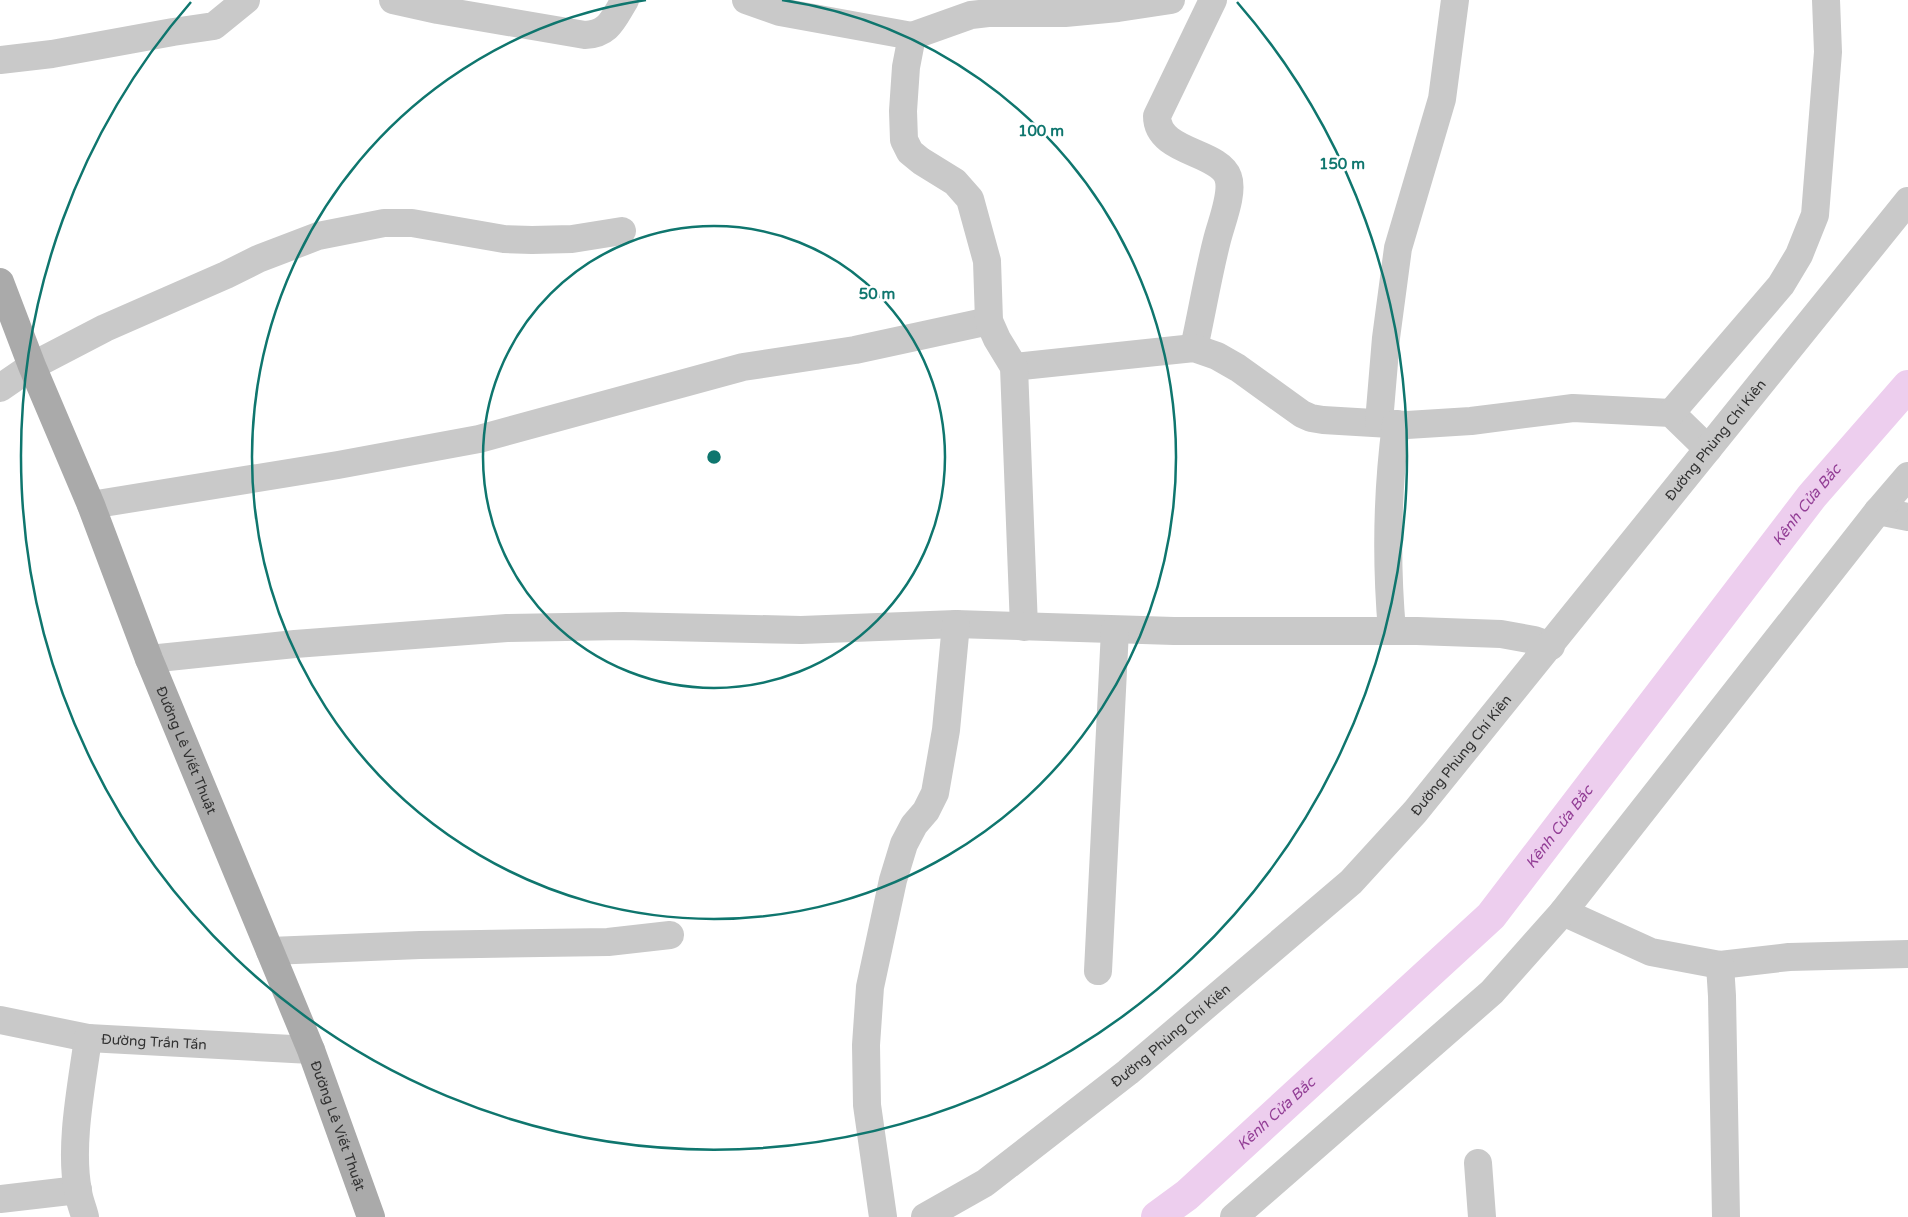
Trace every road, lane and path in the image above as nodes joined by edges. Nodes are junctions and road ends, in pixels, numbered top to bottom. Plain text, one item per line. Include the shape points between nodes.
1 (246, 0) edge
2 (625, 0) edge
3 (746, 0) edge
4 (1171, 0) edge
5 (1213, 0) edge
6 (1455, 0) edge
7 (1826, 0) edge
8 (405, 1) edge
9 (912, 36) junction
10 (0, 60) edge
11 (1908, 202) edge
12 (622, 232) dead end
13 (0, 282) edge
14 (989, 321) junction
15 (1194, 348) junction
16 (32, 366) junction
17 (1014, 367) junction
18 (0, 388) edge
19 (1671, 413) junction
20 (1387, 423) junction
21 (1708, 449) junction
22 (1908, 476) edge
23 (91, 505) junction
24 (1878, 511) junction
25 (1908, 517) edge
26 (956, 624) junction
27 (1024, 628) junction
28 (1115, 630) junction
29 (1392, 631) junction
30 (1551, 646) junction
31 (149, 658) junction
32 (1563, 912) junction
33 (670, 935) dead end
34 (270, 951) junction
35 (1908, 954) edge
36 (1720, 965) junction
37 (1098, 972) dead end
38 (0, 1020) edge
39 (88, 1038) junction
40 (311, 1050) junction
41 (1478, 1163) dead end
42 (78, 1190) junction
43 (0, 1199) edge
44 (85, 1217) edge
45 (371, 1217) edge
46 (883, 1217) edge
47 (925, 1217) edge
48 (1234, 1217) edge
49 (1482, 1217) edge
50 (1726, 1217) edge

1 - 10 street via 214,26
2 - 8 street via 604,30 596,35
3 - 9 street via 780,12
4 - 9 street via 1065,13 988,12
5 - 15 street via 1157,116 1160,131 1166,137 1218,164 1229,178 1230,189
6 - 20 street via 1442,99 1398,248 1387,329
7 - 19 street via 1828,52 1815,215 1799,255 1780,285
9 - 14 street via 906,67 904,140 910,152 955,182 970,199 987,261
11 - 21 street, Đường Phùng Chí Kiên
12 - 16 street via 572,239 532,240 412,223 384,223 318,236 258,259 105,328
13 - 16 main road, Đường Lê Viết Thuật
14 - 17 street
14 - 23 street via 855,350 743,367 479,439
15 - 17 street
15 - 20 street via 1238,368 1311,418
16 - 18 street
16 - 23 main road, Đường Lê Viết Thuật
17 - 27 street
19 - 20 street via 1574,408 1470,421
19 - 21 street
20 - 29 street via 1391,459 1388,508
21 - 30 street, Đường Phùng Chí Kiên
22 - 24 street
23 - 31 main road, Đường Lê Viết Thuật
24 - 25 street
24 - 32 street
26 - 27 street
26 - 31 street via 801,630 623,626 507,628
26 - 46 street via 946,730 935,793 904,844 870,987 866,1045 867,1105
27 - 28 street
28 - 29 street
28 - 37 street
29 - 30 street via 1501,634
30 - 47 street, Đường Phùng Chí Kiên via 1415,812 1351,882 1128,1072 985,1183
31 - 34 main road, Đường Lê Viết Thuật
32 - 36 street via 1651,952
32 - 48 street via 1492,992
33 - 34 street via 608,942
34 - 40 main road, Đường Lê Viết Thuật
35 - 36 street via 1789,957
36 - 50 street
38 - 39 street, Đường Trần Tấn
39 - 40 street, Đường Trần Tấn
39 - 42 street via 75,1161
40 - 45 main road, Đường Lê Viết Thuật
41 - 49 street
42 - 43 street
42 - 44 street

